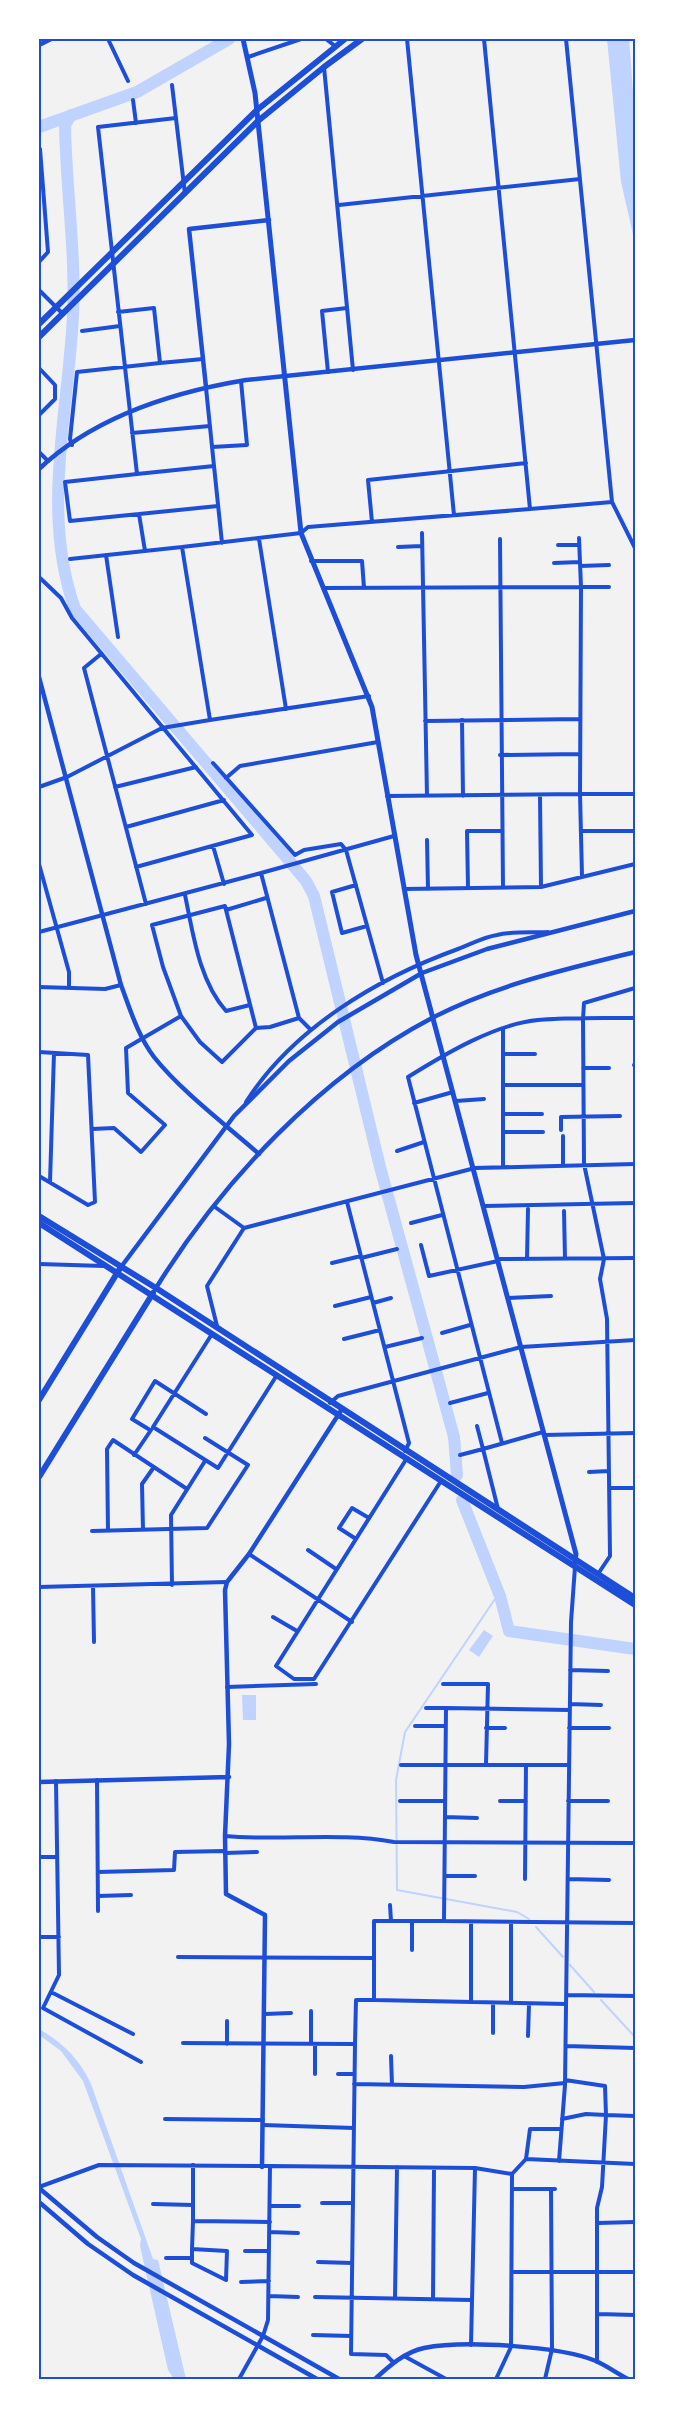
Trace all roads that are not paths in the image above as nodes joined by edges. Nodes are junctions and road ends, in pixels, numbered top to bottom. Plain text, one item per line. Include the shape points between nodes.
1 (51, 39) edge
2 (108, 39) edge
3 (301, 39) edge
4 (326, 39) edge
5 (345, 39) edge
6 (362, 39) edge
7 (407, 39) edge
8 (484, 39) edge
9 (566, 39) edge
10 (244, 42) edge
11 (39, 45) edge
12 (335, 46) junction
13 (248, 57) junction
14 (324, 66) junction
15 (128, 81) dead end
16 (172, 85) dead end
17 (133, 100) dead end
18 (257, 110) junction
19 (176, 118) junction
20 (258, 121) junction
21 (136, 123) junction
22 (39, 149) edge
23 (580, 179) junction
24 (184, 182) junction
25 (497, 188) junction
26 (41, 189) edge
27 (185, 194) junction
28 (423, 195) junction
29 (339, 204) junction
30 (269, 220) junction
31 (39, 237) edge
32 (47, 237) junction
33 (113, 251) junction
34 (39, 262) edge
35 (113, 264) junction
36 (39, 290) edge
37 (58, 306) junction
38 (347, 308) junction
39 (118, 312) junction
40 (62, 315) junction
41 (39, 324) edge
42 (120, 326) junction
43 (82, 331) dead end
44 (39, 337) edge
45 (635, 340) edge
46 (597, 344) junction
47 (515, 353) junction
48 (203, 359) junction
49 (440, 361) junction
50 (160, 363) junction
51 (124, 367) junction
52 (39, 368) edge
53 (353, 370) junction
54 (328, 373) junction
55 (285, 378) junction
56 (241, 381) junction
57 (206, 387) junction
58 (129, 413) junction
59 (39, 415) edge
60 (210, 426) junction
61 (132, 433) junction
62 (71, 446) junction
63 (212, 447) junction
64 (39, 452) edge
65 (48, 461) junction
66 (526, 464) junction
67 (214, 466) junction
68 (39, 469) edge
69 (449, 472) junction
70 (137, 474) junction
71 (612, 502) junction
72 (218, 506) junction
73 (530, 509) junction
74 (139, 514) junction
75 (454, 515) junction
76 (372, 522) junction
77 (301, 533) junction
78 (422, 533) dead end
79 (579, 537) dead end
80 (259, 539) junction
81 (500, 539) dead end
82 (222, 543) junction
83 (558, 545) dead end
84 (579, 545) junction
85 (422, 546) junction
86 (182, 547) junction
87 (398, 547) dead end
88 (635, 548) edge
89 (145, 551) junction
90 (106, 555) junction
91 (70, 560) dead end
92 (311, 561) junction
93 (554, 563) dead end
94 (580, 564) junction
95 (609, 565) dead end
96 (39, 577) edge
97 (609, 586) dead end
98 (500, 587) junction
99 (581, 587) junction
100 (322, 588) junction
101 (364, 588) junction
102 (422, 588) junction
103 (118, 637) dead end
104 (101, 654) junction
105 (39, 677) edge
106 (369, 696) junction
107 (286, 709) junction
108 (500, 718) junction
109 (580, 719) junction
110 (210, 720) junction
111 (462, 720) junction
112 (425, 721) junction
113 (165, 727) junction
114 (378, 742) junction
115 (580, 754) junction
116 (500, 755) junction
117 (106, 756) junction
118 (213, 763) dead end
119 (196, 767) junction
120 (67, 777) junction
121 (226, 778) junction
122 (39, 787) edge
123 (115, 787) junction
124 (580, 794) junction
125 (635, 794) edge
126 (387, 796) junction
127 (427, 796) junction
128 (463, 796) junction
129 (501, 796) junction
130 (540, 796) junction
131 (224, 800) junction
132 (126, 827) junction
133 (501, 831) junction
134 (580, 831) junction
135 (635, 831) edge
136 (394, 836) junction
137 (428, 840) dead end
138 (213, 846) junction
139 (346, 849) junction
140 (39, 864) edge
141 (635, 864) edge
142 (136, 867) junction
143 (261, 873) junction
144 (582, 876) junction
145 (224, 884) junction
146 (356, 885) junction
147 (503, 887) junction
148 (541, 887) junction
149 (428, 888) junction
150 (468, 888) junction
151 (404, 889) junction
152 (184, 895) junction
153 (266, 898) junction
154 (147, 904) junction
155 (226, 910) junction
156 (635, 911) edge
157 (102, 915) junction
158 (189, 915) junction
159 (367, 926) junction
160 (56, 928) junction
161 (39, 932) edge
162 (548, 932) junction
163 (635, 952) edge
164 (419, 964) junction
165 (422, 973) junction
166 (383, 983) junction
167 (121, 985) junction
168 (39, 987) edge
169 (69, 988) junction
170 (635, 988) edge
171 (250, 1005) junction
172 (181, 1016) junction
173 (434, 1017) junction
174 (299, 1018) junction
175 (635, 1018) edge
176 (583, 1019) junction
177 (256, 1029) junction
178 (502, 1029) junction
179 (311, 1030) junction
180 (143, 1038) junction
181 (39, 1052) edge
182 (54, 1053) junction
183 (503, 1054) junction
184 (535, 1054) dead end
185 (443, 1055) junction
186 (583, 1068) junction
187 (609, 1068) dead end
188 (503, 1085) junction
189 (582, 1085) junction
190 (453, 1092) junction
191 (484, 1099) dead end
192 (456, 1101) junction
193 (414, 1102) junction
194 (244, 1105) junction
195 (503, 1114) junction
196 (542, 1114) dead end
197 (584, 1116) junction
198 (620, 1116) dead end
199 (227, 1125) junction
200 (92, 1129) junction
201 (561, 1130) dead end
202 (503, 1132) junction
203 (543, 1132) dead end
204 (563, 1136) dead end
205 (424, 1142) junction
206 (397, 1151) dead end
207 (259, 1154) junction
208 (584, 1164) junction
209 (635, 1164) edge
210 (563, 1165) junction
211 (503, 1167) junction
212 (474, 1168) junction
213 (39, 1176) edge
214 (434, 1180) junction
215 (50, 1182) junction
216 (346, 1202) junction
217 (592, 1203) junction
218 (635, 1203) edge
219 (484, 1206) junction
220 (215, 1207) junction
221 (528, 1209) dead end
222 (564, 1211) dead end
223 (442, 1215) junction
224 (39, 1216) edge
225 (635, 1219) edge
226 (39, 1223) edge
227 (411, 1223) dead end
228 (244, 1228) junction
229 (635, 1240) edge
230 (420, 1245) dead end
231 (398, 1249) dead end
232 (361, 1257) junction
233 (635, 1258) edge
234 (527, 1259) junction
235 (565, 1259) junction
236 (604, 1259) junction
237 (498, 1260) junction
238 (332, 1263) dead end
239 (39, 1264) edge
240 (108, 1266) junction
241 (119, 1270) junction
242 (457, 1270) junction
243 (156, 1288) junction
244 (152, 1295) junction
245 (551, 1296) dead end
246 (371, 1297) junction
247 (391, 1298) dead end
248 (508, 1298) junction
249 (373, 1303) junction
250 (335, 1306) dead end
251 (471, 1325) junction
252 (217, 1328) junction
253 (380, 1330) junction
254 (442, 1333) dead end
255 (212, 1334) junction
256 (422, 1338) dead end
257 (344, 1339) dead end
258 (635, 1340) edge
259 (608, 1342) junction
260 (385, 1347) junction
261 (520, 1347) junction
262 (479, 1359) junction
263 (277, 1374) junction
264 (393, 1380) junction
265 (174, 1393) junction
266 (488, 1393) junction
267 (39, 1400) edge
268 (450, 1403) dead end
269 (329, 1404) junction
270 (340, 1412) junction
271 (206, 1413) dead end
272 (477, 1426) dead end
273 (151, 1428) junction
274 (635, 1433) edge
275 (544, 1434) junction
276 (609, 1434) junction
277 (205, 1438) dead end
278 (502, 1443) junction
279 (483, 1449) junction
280 (228, 1452) junction
281 (405, 1454) junction
282 (134, 1455) junction
283 (460, 1455) dead end
284 (205, 1461) junction
285 (153, 1467) junction
286 (609, 1471) junction
287 (589, 1472) dead end
288 (39, 1477) edge
289 (442, 1480) junction
290 (610, 1488) junction
291 (635, 1488) edge
292 (187, 1489) junction
293 (497, 1513) junction
294 (369, 1518) junction
295 (171, 1529) junction
296 (108, 1530) junction
297 (143, 1530) junction
298 (92, 1531) dead end
299 (356, 1539) junction
300 (308, 1550) dead end
301 (249, 1554) junction
302 (575, 1563) junction
303 (336, 1569) junction
304 (596, 1576) junction
305 (227, 1582) junction
306 (172, 1585) junction
307 (93, 1586) junction
308 (39, 1587) edge
309 (635, 1598) edge
310 (317, 1599) junction
311 (635, 1605) edge
312 (273, 1617) dead end
313 (352, 1622) junction
314 (297, 1631) junction
315 (94, 1642) dead end
316 (570, 1670) junction
317 (608, 1671) dead end
318 (316, 1684) dead end
319 (443, 1684) dead end
320 (227, 1687) junction
321 (570, 1704) junction
322 (601, 1705) dead end
323 (426, 1708) dead end
324 (446, 1708) junction
325 (486, 1708) junction
326 (570, 1710) junction
327 (415, 1726) dead end
328 (444, 1726) junction
329 (486, 1728) junction
330 (505, 1728) dead end
331 (569, 1728) junction
332 (609, 1728) dead end
333 (401, 1764) dead end
334 (445, 1764) junction
335 (486, 1764) junction
336 (526, 1764) junction
337 (569, 1765) junction
338 (229, 1777) junction
339 (96, 1780) junction
340 (56, 1781) junction
341 (39, 1782) edge
342 (400, 1801) dead end
343 (445, 1801) junction
344 (500, 1801) dead end
345 (526, 1801) junction
346 (568, 1801) junction
347 (608, 1801) dead end
348 (445, 1817) junction
349 (477, 1818) dead end
350 (225, 1836) junction
351 (445, 1842) junction
352 (525, 1842) junction
353 (568, 1842) junction
354 (635, 1843) edge
355 (225, 1852) junction
356 (257, 1852) dead end
357 (39, 1857) edge
358 (57, 1857) junction
359 (98, 1872) junction
360 (445, 1876) junction
361 (475, 1876) dead end
362 (525, 1879) dead end
363 (567, 1879) junction
364 (609, 1880) dead end
365 (131, 1895) dead end
366 (98, 1896) junction
367 (390, 1905) dead end
368 (98, 1911) dead end
369 (391, 1921) junction
370 (412, 1921) junction
371 (444, 1921) junction
372 (471, 1922) junction
373 (512, 1922) junction
374 (567, 1923) junction
375 (635, 1923) edge
376 (39, 1937) edge
377 (59, 1937) junction
378 (412, 1950) dead end
379 (178, 1957) dead end
380 (266, 1958) junction
381 (374, 1958) junction
382 (51, 1992) junction
383 (567, 1995) junction
384 (635, 1996) edge
385 (374, 2000) junction
386 (471, 2002) junction
387 (493, 2003) junction
388 (511, 2003) junction
389 (529, 2004) junction
390 (566, 2004) junction
391 (311, 2011) dead end
392 (291, 2013) dead end
393 (265, 2014) junction
394 (227, 2021) dead end
395 (493, 2033) dead end
396 (133, 2034) dead end
397 (528, 2036) dead end
398 (183, 2043) dead end
399 (227, 2044) junction
400 (265, 2044) junction
401 (313, 2044) junction
402 (355, 2044) junction
403 (566, 2046) junction
404 (635, 2048) edge
405 (391, 2056) dead end
406 (141, 2062) dead end
407 (315, 2074) dead end
408 (338, 2074) dead end
409 (354, 2074) junction
410 (565, 2082) junction
411 (354, 2084) junction
412 (392, 2085) junction
413 (606, 2115) junction
414 (635, 2116) edge
415 (562, 2118) junction
416 (165, 2119) dead end
417 (263, 2123) junction
418 (354, 2128) junction
419 (561, 2129) junction
420 (526, 2159) junction
421 (559, 2161) junction
422 (603, 2163) junction
423 (635, 2164) edge
424 (193, 2165) junction
425 (270, 2166) junction
426 (262, 2167) junction
427 (353, 2167) junction
428 (397, 2167) junction
429 (434, 2168) junction
430 (475, 2168) junction
431 (512, 2174) junction
432 (39, 2188) edge
433 (512, 2188) junction
434 (39, 2202) edge
435 (322, 2203) dead end
436 (352, 2203) junction
437 (153, 2204) dead end
438 (193, 2205) junction
439 (270, 2206) junction
440 (299, 2206) dead end
441 (193, 2221) junction
442 (270, 2222) junction
443 (635, 2222) edge
444 (598, 2223) junction
445 (269, 2232) junction
446 (298, 2233) dead end
447 (192, 2249) junction
448 (245, 2251) dead end
449 (269, 2251) junction
450 (166, 2258) dead end
451 (192, 2258) junction
452 (318, 2262) dead end
453 (352, 2263) junction
454 (512, 2272) junction
455 (552, 2272) junction
456 (598, 2272) junction
457 (635, 2272) edge
458 (241, 2282) dead end
459 (269, 2282) junction
460 (268, 2296) junction
461 (298, 2297) dead end
462 (351, 2297) junction
463 (315, 2298) dead end
464 (395, 2298) junction
465 (433, 2299) junction
466 (472, 2300) junction
467 (598, 2314) junction
468 (635, 2315) edge
469 (313, 2335) dead end
470 (263, 2336) junction
471 (351, 2336) junction
472 (258, 2345) junction
473 (471, 2346) junction
474 (511, 2347) junction
475 (552, 2349) junction
476 (404, 2356) junction
477 (393, 2362) junction
478 (597, 2362) junction
479 (241, 2378) edge
480 (316, 2379) edge
481 (339, 2379) edge
482 (375, 2379) edge
483 (446, 2379) edge
484 (496, 2379) edge
485 (545, 2379) edge
486 (628, 2379) edge

1 - 11 street
2 - 15 street
3 - 13 street
4 - 12 street
5 - 12 main road
6 - 14 main road
7 - 28 street
8 - 25 street
9 - 23 street
10 - 13 main road
12 - 18 main road
13 - 18 main road
14 - 20 main road
14 - 29 street
16 - 19 street
17 - 21 street
18 - 20 main road
18 - 24 main road
19 - 21 street
19 - 24 street
20 - 27 main road
20 - 30 main road
21 - 33 street via 98,127
22 - 26 street
23 - 25 street
23 - 46 street
24 - 27 street
24 - 33 main road
25 - 28 street
25 - 47 street
26 - 32 street
27 - 35 main road
28 - 29 street
28 - 49 street
29 - 38 street
30 - 48 street via 189,229
30 - 55 main road
31 - 32 street
32 - 34 street via 48,252
33 - 35 street
33 - 37 main road
35 - 39 street
35 - 40 main road
36 - 37 street
37 - 40 street
37 - 41 main road
38 - 53 street
38 - 54 street via 322,311
39 - 42 street
39 - 50 street via 154,308
40 - 44 main road
42 - 43 street
42 - 51 street
45 - 46 street
46 - 47 street
46 - 71 street
47 - 49 street
47 - 66 street
48 - 50 street
48 - 57 street
49 - 53 street
49 - 69 street
50 - 51 street
51 - 58 street
51 - 62 street via 77,372
52 - 59 street via 55,385 55,399
53 - 54 street
54 - 55 street
55 - 56 street
55 - 77 main road
56 - 57 street
56 - 63 street via 247,445
57 - 58 street
57 - 60 street
58 - 61 street
58 - 62 street
60 - 61 street
60 - 63 street
61 - 70 street
62 - 65 street
63 - 67 street
64 - 65 street
65 - 68 street
66 - 69 street
66 - 73 street
67 - 70 street
67 - 72 street
69 - 75 street
69 - 76 street via 368,480
70 - 74 street via 65,482 70,521
71 - 73 street
71 - 88 street
72 - 74 street
72 - 82 street
73 - 75 street
74 - 89 street
75 - 76 street
76 - 77 street via 308,527
77 - 80 street
77 - 92 main road
78 - 85 street
79 - 84 street
80 - 82 street
80 - 107 street
81 - 98 street
82 - 86 street
83 - 84 street
84 - 94 street
85 - 87 street
85 - 102 street
86 - 89 street
86 - 110 street
89 - 90 street
90 - 91 street
90 - 103 street
92 - 100 main road
92 - 101 street via 362,561
93 - 94 street
94 - 95 street
94 - 99 street
96 - 104 street via 61,598
97 - 99 street
98 - 99 street
98 - 102 street
98 - 108 street
99 - 109 street
100 - 101 street
100 - 106 main road
101 - 102 street
102 - 112 street
104 - 113 street
104 - 117 street via 84,668
105 - 120 street
106 - 107 street
106 - 114 main road
107 - 110 street
108 - 109 street via 534,722
108 - 111 street
108 - 116 street
109 - 115 street
110 - 113 street
111 - 112 street
111 - 128 street
112 - 127 street
113 - 117 street
113 - 119 street
114 - 121 street via 240,766
114 - 126 main road
115 - 116 street
115 - 124 street
116 - 129 street
117 - 120 street
117 - 123 street
118 - 121 street
119 - 123 street
119 - 131 street
120 - 122 street
120 - 157 street
121 - 139 street via 295,855 340,844
123 - 132 street
124 - 125 street
124 - 130 street
124 - 134 street
126 - 127 street
126 - 136 main road
127 - 128 street
128 - 129 street
129 - 130 street
129 - 133 street
130 - 148 street
131 - 132 street
131 - 138 street via 252,835
132 - 142 street
133 - 147 street
133 - 150 street via 467,831
134 - 135 street
134 - 144 street
136 - 139 street
136 - 151 main road
137 - 149 street
138 - 142 street
138 - 145 street
139 - 143 street
139 - 146 street
140 - 160 street
141 - 144 street
142 - 154 street
143 - 145 street
143 - 153 street
144 - 148 street
145 - 152 street
146 - 159 street
146 - 159 street via 332,892 342,933
147 - 148 street
147 - 150 street
149 - 150 street
149 - 151 street
151 - 164 main road
152 - 154 street
152 - 158 street
153 - 155 street
153 - 174 street
154 - 157 street
155 - 158 street via 225,906
155 - 171 street
156 - 162 street
157 - 160 street
157 - 167 street
158 - 171 street via 203,967 219,1004 226,1011
158 - 172 street via 152,925
159 - 166 street
160 - 161 street
160 - 169 street via 69,972
162 - 164 street via 497,935
162 - 165 street
163 - 173 street via 546,976
164 - 165 main road
164 - 166 street
165 - 173 main road
165 - 194 street via 338,1022 289,1061
166 - 179 street
167 - 169 street via 105,990
167 - 180 street
168 - 169 street
170 - 176 street via 584,1003
171 - 177 street
172 - 177 street via 200,1042 222,1062
172 - 180 street
173 - 185 main road
173 - 207 street via 349,1071
174 - 177 street
174 - 179 street
175 - 176 street
176 - 178 street via 536,1020
176 - 186 street
178 - 183 street
178 - 185 street
179 - 194 street via 265,1072
180 - 199 street via 154,1056
180 - 200 street via 126,1048 128,1093 165,1125 141,1152 114,1128
181 - 182 street
182 - 200 street via 88,1055
182 - 215 street
183 - 184 street
183 - 188 street
185 - 190 main road
185 - 193 street via 408,1077
186 - 187 street
186 - 189 street
188 - 189 street
188 - 195 street
189 - 197 street
190 - 192 main road
190 - 193 street
191 - 192 street
192 - 212 main road
193 - 205 street
194 - 199 street
195 - 196 street
195 - 202 street
197 - 198 street
197 - 201 street via 561,1117
197 - 208 street
199 - 207 street
199 - 241 street
200 - 215 street via 95,1202 88,1205
202 - 203 street
202 - 211 street
204 - 210 street
205 - 206 street
205 - 214 street
207 - 220 street
208 - 209 street
208 - 210 street
208 - 217 street
210 - 211 street
211 - 212 street
212 - 214 street
212 - 219 main road
213 - 215 street
214 - 216 street
214 - 223 street
216 - 228 street
216 - 232 street
217 - 218 street
217 - 219 street
217 - 236 street
219 - 237 main road
220 - 228 street
220 - 243 street
221 - 234 street
222 - 235 street
223 - 227 street
223 - 242 street
224 - 241 main road
225 - 229 street
226 - 240 main road
228 - 252 street via 207,1286
230 - 242 street via 429,1276
231 - 232 street
232 - 238 street
232 - 246 street
233 - 236 street
234 - 235 street
234 - 237 street
235 - 236 street
236 - 259 street via 600,1279
237 - 242 street
237 - 248 main road
239 - 240 street
240 - 241 main road
241 - 243 main road
241 - 244 main road
241 - 267 main road
242 - 251 street
243 - 244 main road
243 - 252 main road
244 - 255 main road
244 - 288 main road
245 - 248 street
246 - 249 street
246 - 250 street
247 - 249 street
248 - 261 main road
249 - 253 street
251 - 254 street
251 - 262 street
252 - 269 main road
253 - 257 street
253 - 260 street
255 - 263 main road
255 - 265 street
256 - 260 street
258 - 259 street
259 - 261 street
259 - 276 street
260 - 264 street
261 - 262 street
261 - 275 main road
262 - 264 street
262 - 266 street
263 - 269 main road
263 - 280 street
264 - 269 street via 338,1396
264 - 281 street via 409,1443
265 - 271 street
265 - 273 street
265 - 273 street via 155,1381 132,1419
266 - 268 street
266 - 278 street
269 - 270 main road
270 - 281 main road
270 - 301 street
272 - 279 street
273 - 282 street
273 - 284 street
274 - 276 street
275 - 276 street
275 - 278 street
275 - 302 main road
276 - 286 street
277 - 280 street
278 - 279 street
279 - 283 street
279 - 293 street
280 - 284 street via 218,1468
280 - 295 street via 248,1465 207,1528
281 - 289 main road
281 - 293 main road
281 - 294 street
282 - 285 street
282 - 296 street via 113,1440 107,1449
284 - 292 street
285 - 292 street
285 - 297 street via 142,1484
286 - 287 street
286 - 290 street
289 - 293 main road
289 - 313 street
290 - 291 street
290 - 304 street via 610,1556
292 - 295 street via 171,1515
293 - 302 main road
294 - 299 street
294 - 299 street via 352,1508 339,1528
295 - 297 street
295 - 306 street
296 - 297 street
296 - 298 street
299 - 303 street
300 - 303 street
301 - 305 street
301 - 310 street
302 - 304 main road
302 - 316 street
303 - 310 street
304 - 309 main road
304 - 311 main road
305 - 306 street
305 - 320 street
306 - 307 street
307 - 308 street
307 - 315 street
310 - 313 street
310 - 314 street
312 - 314 street
313 - 314 street via 314,1679 294,1679 276,1666
316 - 317 street
316 - 321 street
318 - 320 street
319 - 325 street via 488,1684
320 - 338 street
321 - 322 street
321 - 326 street
323 - 324 street
324 - 325 street
324 - 328 street
325 - 326 street
325 - 329 street
326 - 331 street
327 - 328 street
328 - 334 street
329 - 330 street
329 - 335 street
331 - 332 street
331 - 337 street
333 - 334 street
334 - 335 street
334 - 343 street
335 - 336 street
336 - 337 street
336 - 345 street
337 - 346 street
338 - 339 street
338 - 350 street
339 - 340 street
339 - 359 street
340 - 341 street
340 - 358 street
342 - 343 street
343 - 348 street
344 - 345 street
345 - 352 street
346 - 347 street
346 - 353 street
348 - 349 street
348 - 351 street
350 - 351 street
350 - 355 street
351 - 352 street
351 - 360 street
352 - 353 street
352 - 362 street
353 - 354 street
353 - 363 street
355 - 356 street
355 - 359 street via 175,1852 174,1870
355 - 380 street via 226,1894 265,1915
357 - 358 street
358 - 377 street
359 - 366 street
360 - 361 street
360 - 371 street
363 - 364 street
363 - 374 street
365 - 366 street
366 - 368 street
367 - 369 street
369 - 370 street
369 - 381 street via 374,1921
370 - 371 street
370 - 378 street
371 - 372 street
372 - 373 street
372 - 386 street
373 - 374 street
373 - 388 street
374 - 375 street
374 - 383 street
376 - 377 street
377 - 382 street via 59,1975
379 - 380 street
380 - 381 street
380 - 393 street
381 - 385 street
382 - 396 street
382 - 406 street via 43,2008
383 - 384 street
383 - 390 street
385 - 386 street
385 - 402 street via 356,2000
386 - 387 street
387 - 388 street
387 - 395 street
388 - 389 street
389 - 390 street
389 - 397 street
390 - 403 street
391 - 401 street
392 - 393 street
393 - 400 street
394 - 399 street
398 - 399 street
399 - 400 street
400 - 401 street
400 - 417 street
401 - 402 street
401 - 407 street
402 - 409 street
403 - 404 street
403 - 410 street
405 - 412 street
408 - 409 street
409 - 411 street
410 - 412 street via 524,2086
410 - 413 street via 605,2086
410 - 415 street
411 - 412 street
411 - 418 street
413 - 414 street
413 - 415 street
413 - 422 street
415 - 419 street
416 - 417 street
417 - 418 street
417 - 426 street
418 - 427 street
419 - 420 street via 530,2129
419 - 421 street
420 - 421 street
420 - 431 street
421 - 422 street
422 - 423 street
422 - 444 street
424 - 426 street
424 - 432 street via 99,2165
424 - 438 street
425 - 426 street
425 - 427 street
425 - 439 street
427 - 428 street
427 - 436 street
428 - 429 street
428 - 464 street
429 - 430 street
429 - 465 street
430 - 431 street
430 - 466 street
431 - 433 street
432 - 470 street via 134,2264
433 - 454 street
433 - 455 street via 553,2189
434 - 472 street via 88,2244 133,2275
435 - 436 street
436 - 453 street
437 - 438 street
438 - 441 street
439 - 440 street
439 - 442 street
441 - 442 street
441 - 447 street
442 - 445 street
443 - 444 street
444 - 456 street
445 - 446 street
445 - 449 street
447 - 451 street
447 - 451 street via 227,2251 226,2280 192,2263
448 - 449 street
449 - 459 street
450 - 451 street
452 - 453 street
453 - 462 street
454 - 455 street
454 - 474 street
455 - 456 street
455 - 475 street
456 - 457 street
456 - 467 street
458 - 459 street
459 - 460 street
460 - 461 street
460 - 470 street
462 - 463 street
462 - 464 street
462 - 471 street
464 - 465 street
465 - 466 street
466 - 473 street
467 - 468 street
467 - 478 street
469 - 471 street
470 - 472 street
470 - 481 street
471 - 477 street via 351,2354 386,2355
472 - 479 street
472 - 480 street
473 - 474 street
473 - 476 street via 422,2348
474 - 475 street
474 - 484 street
475 - 478 street
475 - 485 street
476 - 477 street
476 - 483 street
477 - 482 street
478 - 486 street

